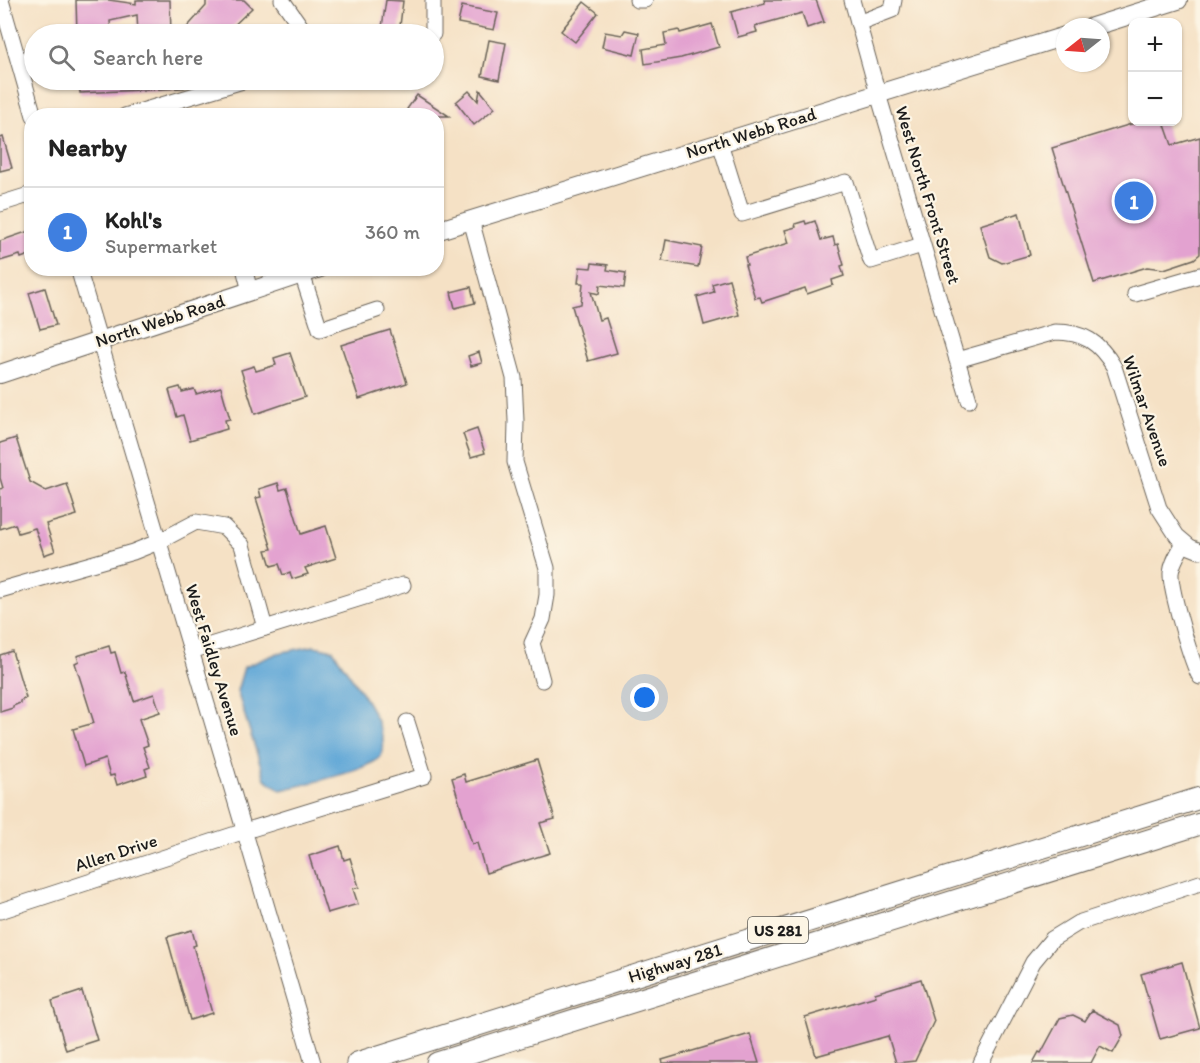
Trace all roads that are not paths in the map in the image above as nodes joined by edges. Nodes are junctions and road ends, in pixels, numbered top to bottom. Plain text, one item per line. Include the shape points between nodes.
1 (1, 0) edge
2 (282, 0) edge
3 (432, 0) edge
4 (637, 0) edge
5 (645, 0) edge
6 (852, 0) edge
7 (894, 0) edge
8 (1178, 0) edge
9 (1110, 21) edge
10 (858, 23) junction
11 (299, 24) edge
12 (433, 24) edge
13 (4, 26) edge
14 (1056, 39) edge
15 (24, 86) edge
16 (25, 90) edge
17 (212, 90) edge
18 (878, 94) junction
19 (31, 108) edge
20 (152, 108) edge
21 (720, 143) junction
22 (24, 196) edge
23 (0, 204) edge
24 (471, 220) junction
25 (444, 228) edge
26 (922, 244) junction
27 (1200, 274) edge
28 (80, 276) edge
29 (246, 276) edge
30 (296, 276) edge
31 (303, 276) edge
32 (250, 291) junction
33 (1135, 294) dead end
34 (377, 310) dead end
35 (98, 341) junction
36 (957, 360) junction
37 (0, 374) edge
38 (969, 400) dead end
39 (158, 542) junction
40 (1184, 543) junction
41 (1200, 550) edge
42 (403, 585) dead end
43 (0, 590) edge
44 (265, 628) junction
45 (191, 651) junction
46 (1200, 679) edge
47 (543, 680) dead end
48 (407, 722) dead end
49 (1200, 798) edge
50 (1200, 824) edge
51 (245, 831) junction
52 (1200, 883) edge
53 (0, 911) edge
54 (313, 1063) edge
55 (357, 1063) edge
56 (437, 1063) edge
57 (981, 1063) edge

1 - 13 street
2 - 11 street
3 - 12 street
4 - 5 street
6 - 10 street, West North Front Street
7 - 10 street via 892,10
8 - 9 main road
10 - 18 street, West North Front Street
13 - 15 street
14 - 18 main road, North Webb Road
16 - 19 street
17 - 20 street
18 - 21 main road, North Webb Road
18 - 26 street, West North Front Street
21 - 24 main road, North Webb Road
21 - 26 street via 742,214 846,182 871,261
22 - 23 street
24 - 25 main road, North Webb Road
24 - 47 street via 514,378 515,462 547,568 543,619 532,643
26 - 36 street, West North Front Street
27 - 33 street
28 - 35 street, West Faidley Avenue
29 - 32 street
30 - 32 main road, North Webb Road
31 - 34 street via 320,329
32 - 35 main road, North Webb Road
35 - 37 main road, North Webb Road
35 - 39 street, West Faidley Avenue
36 - 38 street, West North Front Street
36 - 40 street, Wilmar Avenue via 1055,332 1071,332 1095,343 1114,367 1159,508
39 - 43 street
39 - 44 street via 196,522 224,527 242,545
39 - 45 street, West Faidley Avenue
40 - 41 street, Wilmar Avenue
40 - 46 street via 1171,580
42 - 44 street
44 - 45 street
45 - 51 street, West Faidley Avenue
48 - 51 street, Allen Drive via 424,776
49 - 55 highway, Highway 281 / US 281
50 - 56 highway, Highway 281 / US 281
51 - 53 street, Allen Drive
51 - 54 street, West Faidley Avenue
52 - 57 street via 1078,923 1052,939 1033,962

